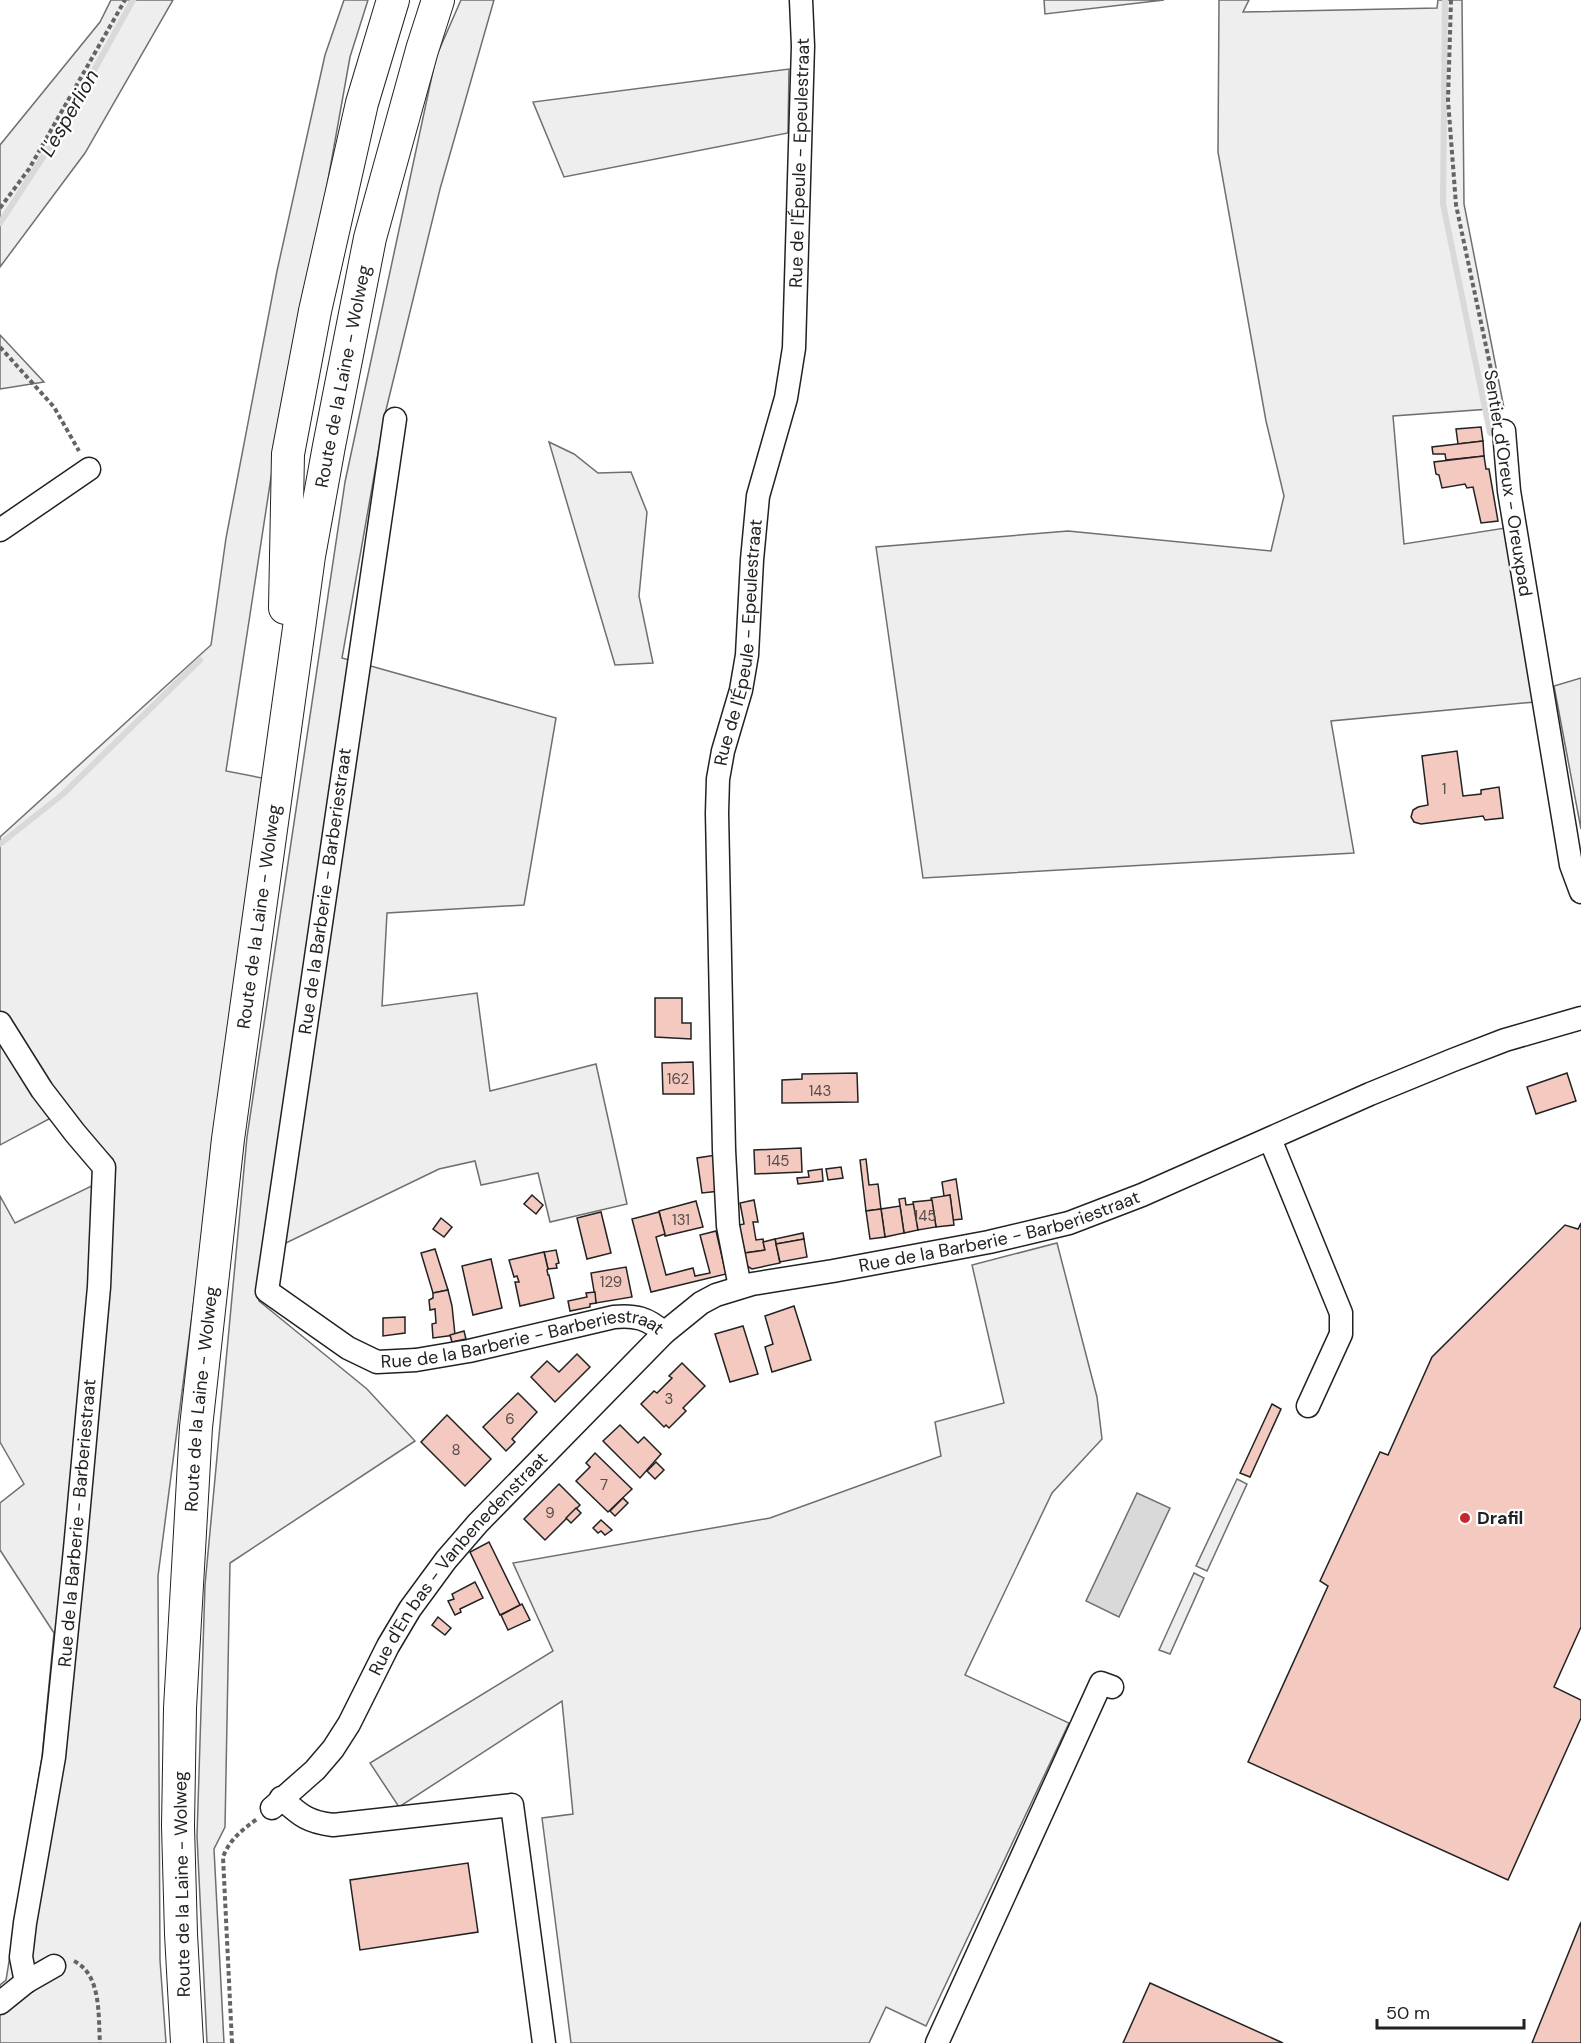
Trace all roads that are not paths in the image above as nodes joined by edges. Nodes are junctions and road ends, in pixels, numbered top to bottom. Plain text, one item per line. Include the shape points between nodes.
1 (393, 0) edge
2 (438, 0) edge
3 (801, 0) edge
4 (395, 419) dead end
5 (1504, 431) road end
6 (89, 469) road end
7 (0, 530) edge
8 (282, 758) junction
9 (1581, 892) edge
10 (1581, 1018) edge
11 (0, 1023) edge
12 (1270, 1139) junction
13 (740, 1287) junction
14 (664, 1333) junction
15 (1308, 1406) dead end
16 (1112, 1687) dead end
17 (54, 1966) road end
18 (26, 1982) junction
19 (0, 2003) edge
20 (187, 2043) edge
21 (544, 2043) edge
22 (937, 2043) edge

1 - 8 highway, Route de la Laine - Wolweg via 360,114 315,311 288,454
2 - 8 highway, Route de la Laine - Wolweg via 368,249 309,556
3 - 13 street, Rue de l'Épeule - Epeulestraat via 794,348 786,398 758,496 747,655 718,779 724,1150 728,1226
4 - 14 street, Rue de la Barberie - Barberiestraat via 267,1291 348,1348 377,1362 470,1351 614,1317 645,1319
5 - 9 street, Sentier d'Oreux - Oreuxpad via 1509,491 1571,865
6 - 7 street
8 - 20 highway, Route de la Laine - Wolweg via 228,1138 196,1427 180,1708 178,1826
10 - 12 street, Rue de la Barberie - Barberiestraat via 1505,1040
11 - 18 street, Rue de la Barberie - Barberiestraat via 42,1090 105,1167 99,1287 54,1757 21,1957
12 - 13 street, Rue de la Barberie - Barberiestraat via 1142,1195 1068,1222 988,1242
12 - 15 street via 1341,1313 1341,1334
13 - 14 street, Rue de la Barberie - Barberiestraat via 701,1303
14 - 21 street, Rue d'En bas - Vanbenedenstraat via 446,1560 410,1609 333,1749 277,1803 304,1818 333,1825 512,1805
16 - 22 street via 1101,1683
17 - 18 street
18 - 19 street

